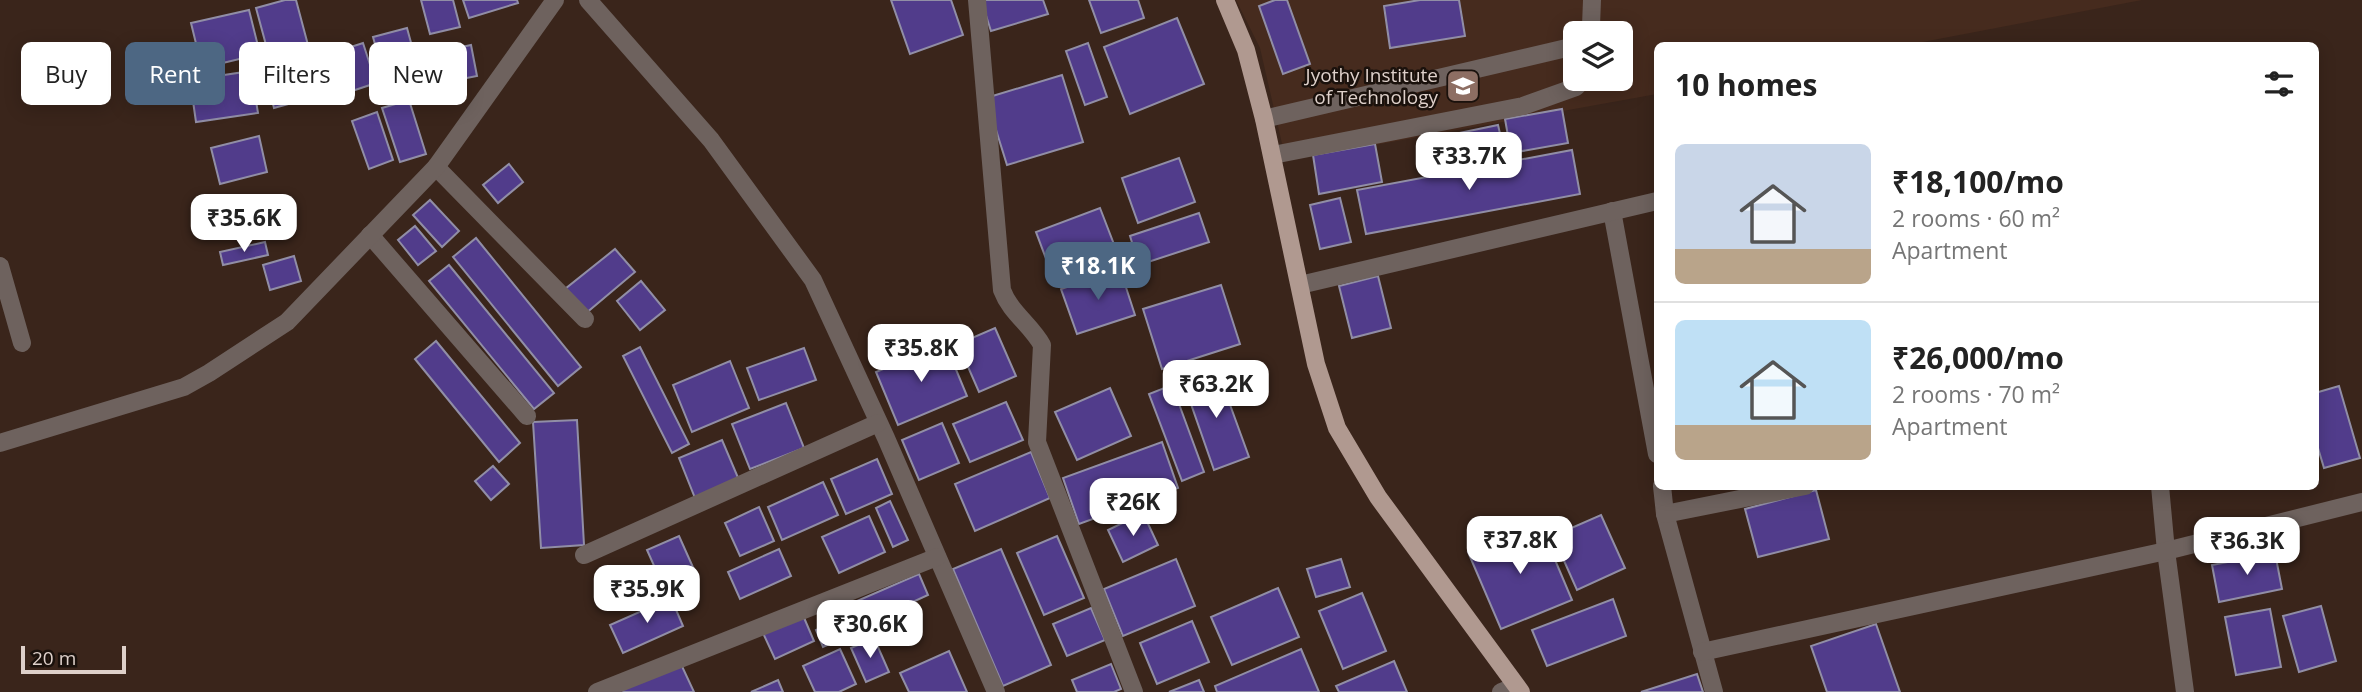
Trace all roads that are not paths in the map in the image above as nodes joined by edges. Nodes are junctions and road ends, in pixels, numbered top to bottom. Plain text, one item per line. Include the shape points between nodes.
1 (555, 0) edge
2 (588, 0) edge
3 (977, 0) edge
4 (1225, 0) edge
5 (1592, 0) edge
6 (1591, 21) edge
7 (1563, 49) edge
8 (1565, 91) edge
9 (1264, 119) junction
10 (1273, 155) junction
11 (436, 167) junction
12 (1654, 202) edge
13 (1612, 211) junction
14 (370, 235) junction
15 (0, 266) edge
16 (1300, 285) junction
17 (585, 319) dead end
18 (22, 343) dead end
19 (1651, 382) edge
20 (527, 416) dead end
21 (1654, 418) edge
22 (878, 423) junction
23 (0, 443) edge
24 (1662, 490) edge
25 (1785, 490) edge
26 (2160, 490) edge
27 (2362, 502) edge
28 (1665, 514) junction
29 (2166, 551) junction
30 (584, 555) dead end
31 (937, 556) junction
32 (1702, 652) junction
33 (1513, 690) edge
34 (597, 692) edge
35 (996, 692) edge
36 (1134, 692) edge
37 (1714, 692) edge
38 (2185, 692) edge

1 - 11 street
2 - 22 street via 711,140 813,280
3 - 36 street via 1002,290 1042,345 1038,442
4 - 9 main road via 1246,50
5 - 6 street
7 - 9 street
8 - 10 street via 1523,106
9 - 10 main road
10 - 16 main road
11 - 14 street
11 - 17 street
12 - 13 street
13 - 16 street
13 - 19 street
14 - 20 street
14 - 23 street via 287,322 209,373 184,387
15 - 18 street
16 - 33 main road via 1316,364 1337,428 1378,497
19 - 21 street
22 - 30 street
22 - 31 street
24 - 28 street
25 - 28 street
26 - 29 street
27 - 29 street
28 - 32 street
29 - 32 street
29 - 38 street
31 - 34 street
31 - 35 street
32 - 37 street

